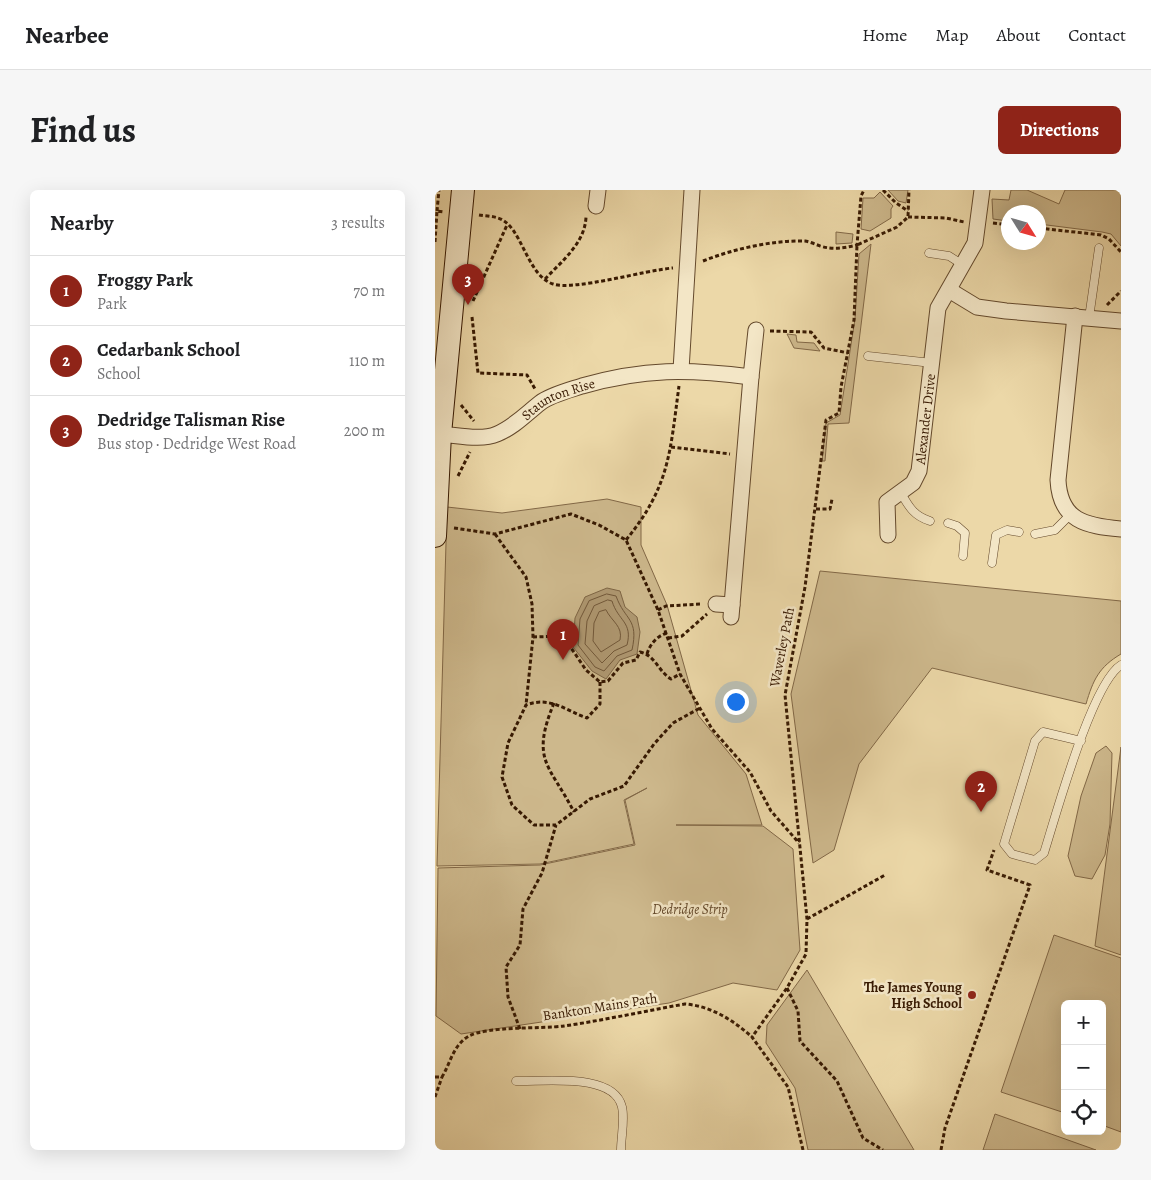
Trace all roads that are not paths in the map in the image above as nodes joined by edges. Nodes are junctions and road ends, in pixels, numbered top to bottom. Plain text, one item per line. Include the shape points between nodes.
1 (463, 190) edge
2 (598, 190) edge
3 (692, 190) edge
4 (982, 190) edge
5 (596, 206) road end
6 (1099, 248) dead end
7 (929, 253) dead end
8 (963, 265) junction
9 (949, 290) junction
10 (1082, 317) junction
11 (1121, 321) edge
12 (756, 330) road end
13 (868, 356) dead end
14 (932, 363) junction
15 (681, 370) junction
16 (751, 377) junction
17 (440, 434) junction
18 (901, 493) junction
19 (1069, 515) junction
20 (929, 521) dead end
21 (948, 524) dead end
22 (445, 528) edge
23 (1121, 529) edge
24 (1019, 532) dead end
25 (1035, 534) dead end
26 (888, 535) dead end
27 (963, 556) dead end
28 (992, 563) dead end
29 (716, 604) road end
30 (1121, 664) edge
31 (1081, 742) junction
32 (516, 1081) dead end
33 (621, 1150) edge

1 - 17 street
2 - 5 street
3 - 15 street
4 - 8 street, Alexander Drive via 975,243
6 - 10 lane
7 - 8 lane via 949,256
8 - 9 street, Alexander Drive
9 - 10 street via 977,306
9 - 14 street, Alexander Drive via 938,308
10 - 11 street
10 - 19 street via 1058,480 1059,495
12 - 16 street
13 - 14 lane
14 - 18 street, Alexander Drive via 919,471 913,483
15 - 16 street, Staunton Rise
15 - 17 street, Staunton Rise via 653,371 582,386 541,402 516,424 496,435
16 - 29 street via 731,611
17 - 22 street
18 - 20 lane via 911,512
18 - 26 street, Alexander Drive via 887,502
19 - 23 street via 1096,527
19 - 25 lane via 1055,530
21 - 27 lane via 957,526 965,534
24 - 28 lane via 1007,530 997,535
30 - 31 lane via 1107,682 1087,720
31 - 31 lane via 1044,853 1035,860 1012,854 1004,844 1035,741 1043,732
32 - 33 lane via 595,1082 613,1091 622,1107

